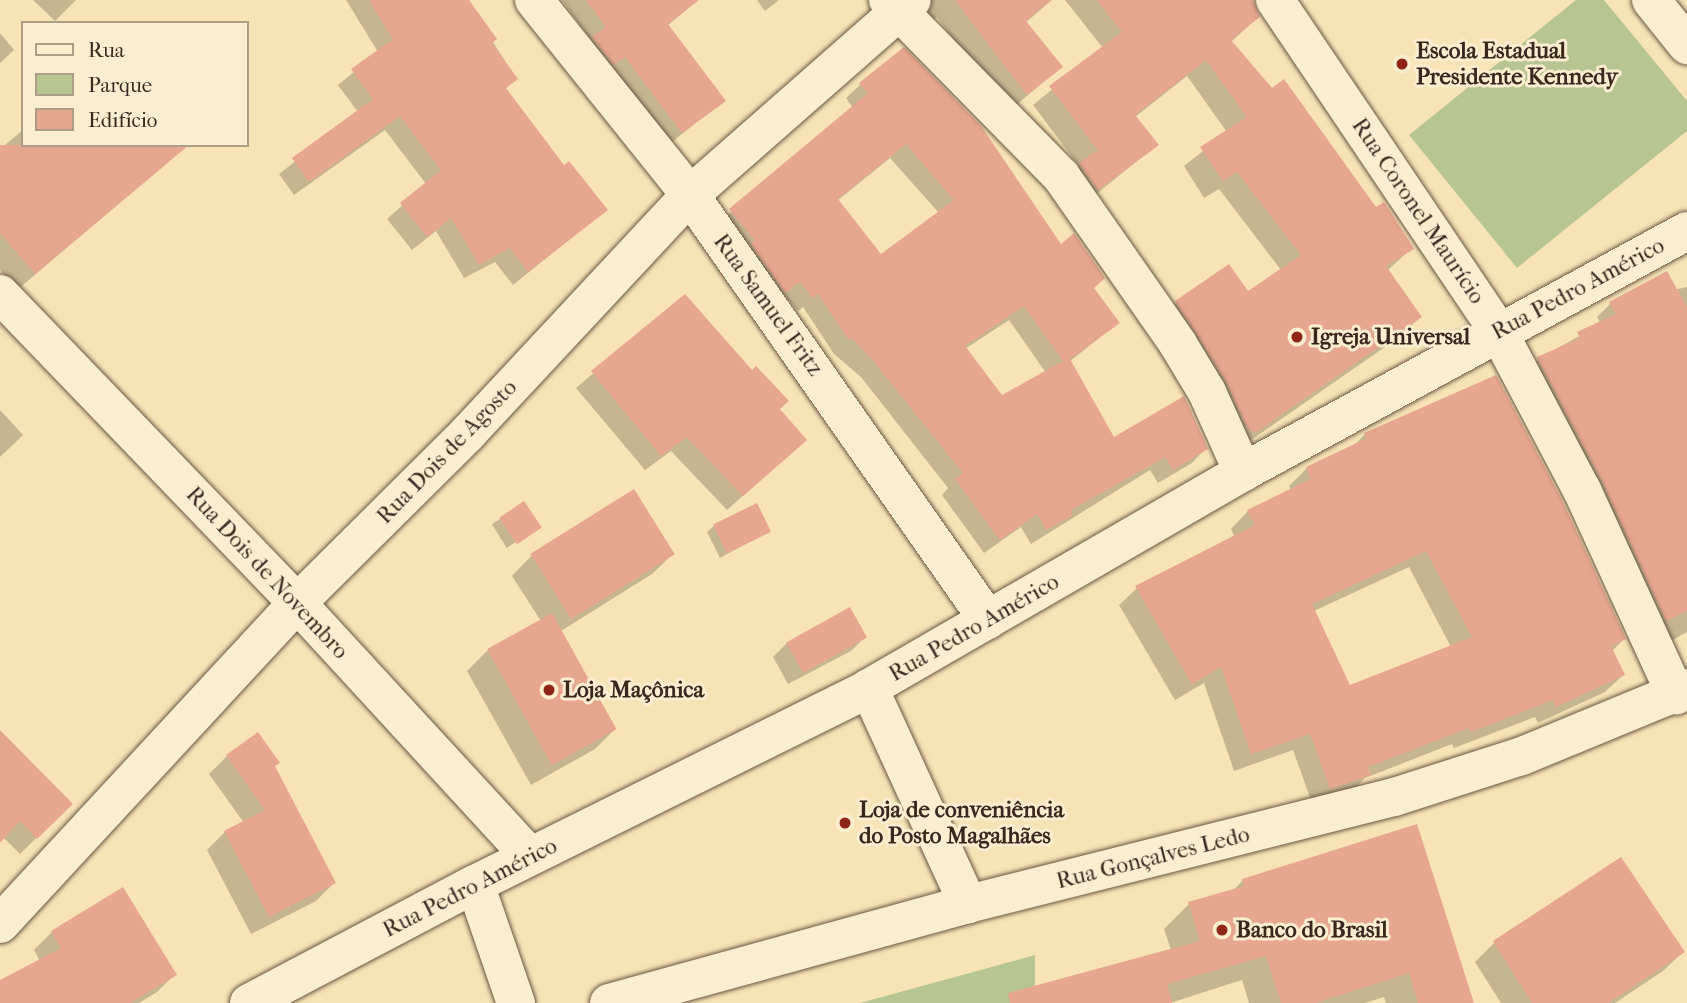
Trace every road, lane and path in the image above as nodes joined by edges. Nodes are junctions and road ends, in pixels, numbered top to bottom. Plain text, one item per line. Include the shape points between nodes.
1 (534, 0) edge
2 (1275, 0) edge
3 (1651, 0) edge
4 (900, 4) edge
5 (1687, 45) edge
6 (690, 195) junction
7 (1687, 231) edge
8 (0, 294) edge
9 (1497, 331) junction
10 (1243, 472) junction
11 (297, 603) junction
12 (989, 620) junction
13 (869, 688) junction
14 (1683, 701) edge
15 (530, 856) junction
16 (475, 884) junction
17 (968, 904) junction
18 (0, 924) edge
19 (249, 1003) edge
20 (516, 1003) edge
21 (609, 1003) edge

1 - 6 street, Rua Samuel Fritz
2 - 9 street, Rua Coronel Maurício
3 - 5 street
4 - 6 street, Rua Dois de Agosto
4 - 10 street via 1061,176 1118,251 1207,392
6 - 11 street, Rua Dois de Agosto via 468,433
6 - 12 street, Rua Samuel Fritz
7 - 9 street, Rua Pedro Américo
8 - 11 street, Rua Dois de Novembro
9 - 10 street, Rua Pedro Américo
9 - 14 street, Rua Coronel Maurício via 1582,490
10 - 12 street, Rua Pedro Américo
11 - 15 street, Rua Dois de Novembro
11 - 18 street, Rua Dois de Agosto
12 - 13 street, Rua Pedro Américo
13 - 15 street, Rua Pedro Américo
13 - 17 street
14 - 17 street, Rua Gonçalves Ledo via 1394,797
15 - 16 street, Rua Pedro Américo
16 - 19 street, Rua Pedro Américo
16 - 20 street
17 - 21 street, Rua Gonçalves Ledo

